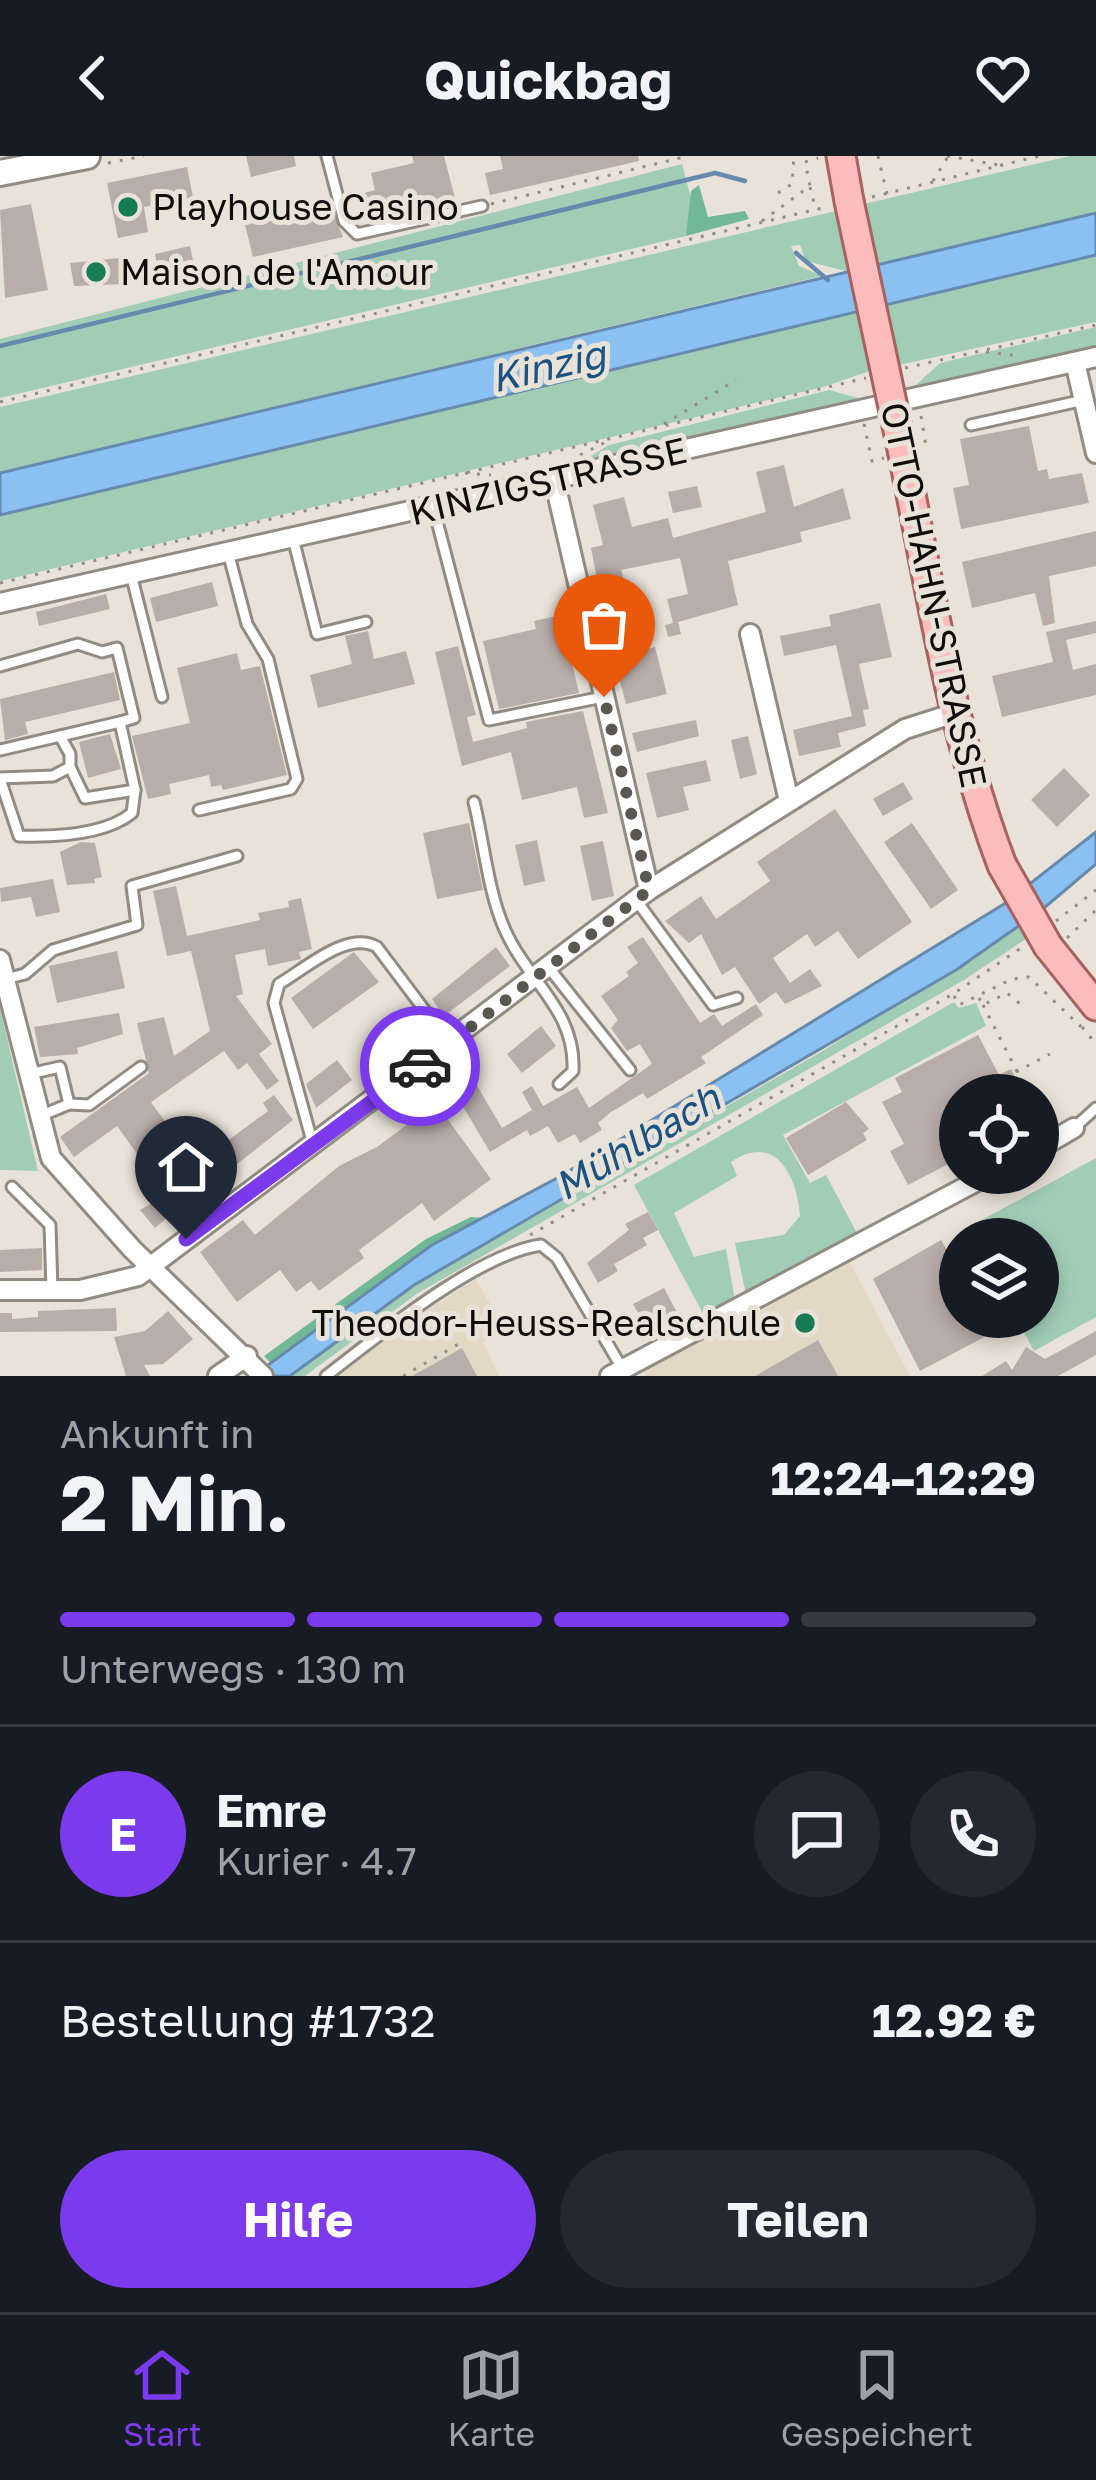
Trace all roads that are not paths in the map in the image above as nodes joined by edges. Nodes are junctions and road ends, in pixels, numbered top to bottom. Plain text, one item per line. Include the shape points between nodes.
1 (87, 156) edge
2 (327, 156) edge
3 (831, 157) edge
4 (0, 173) edge
5 (482, 206) road end
6 (1096, 357) edge
7 (1075, 362) junction
8 (1084, 400) junction
9 (971, 425) dead end
10 (1096, 453) edge
11 (554, 479) junction
12 (433, 506) junction
13 (293, 538) junction
14 (228, 552) junction
15 (131, 574) junction
16 (0, 603) edge
17 (366, 622) dead end
18 (750, 634) dead end
19 (0, 666) edge
20 (162, 697) dead end
21 (604, 697) junction
22 (956, 713) junction
23 (120, 722) junction
24 (60, 736) junction
25 (0, 750) edge
26 (70, 766) junction
27 (0, 778) edge
28 (136, 790) junction
29 (789, 801) junction
30 (474, 802) dead end
31 (199, 810) dead end
32 (237, 856) dead end
33 (642, 895) junction
34 (2, 969) edge
35 (542, 973) junction
36 (737, 998) dead end
37 (1089, 1016) edge
38 (450, 1044) junction
39 (141, 1066) dead end
40 (630, 1070) dead end
41 (28, 1075) junction
42 (559, 1084) dead end
43 (69, 1104) junction
44 (1096, 1108) edge
45 (40, 1115) junction
46 (1074, 1128) joint
47 (1059, 1137) edge
48 (312, 1141) junction
49 (12, 1187) dead end
50 (953, 1194) edge
51 (153, 1264) junction
52 (0, 1290) edge
53 (52, 1291) junction
54 (255, 1366) edge
55 (616, 1373) edge
56 (218, 1376) edge
57 (326, 1376) edge

1 - 4 street
2 - 5 lane via 344,221 357,234
3 - 22 main road, OTTO-HAHN-STRASSE, bridge via 885,373 915,450
6 - 7 street, KINZIGSTRASSE
7 - 8 street
7 - 11 street, KINZIGSTRASSE
8 - 9 lane
8 - 10 street
11 - 12 street, KINZIGSTRASSE
11 - 21 street
12 - 13 street, KINZIGSTRASSE
12 - 21 lane via 489,720
13 - 14 street, KINZIGSTRASSE
13 - 17 lane via 317,634
14 - 15 street, KINZIGSTRASSE
14 - 31 lane via 248,624 268,659 297,779 290,789
15 - 16 street, KINZIGSTRASSE
15 - 20 lane
18 - 29 street
19 - 23 lane via 78,644 117,648 134,718
21 - 33 street
22 - 29 street via 905,729
22 - 37 main road, OTTO-HAHN-STRASSE, bridge via 1002,866
23 - 24 lane
23 - 28 lane
24 - 25 lane
24 - 26 lane
26 - 27 lane via 53,776
26 - 28 lane via 86,798
27 - 28 lane via 19,836 121,822 132,813
29 - 33 street
30 - 35 lane via 502,924
32 - 34 lane via 132,886 137,925 53,950 25,974
33 - 35 street
33 - 36 lane via 712,1005
34 - 41 street
35 - 38 street
35 - 40 lane
35 - 42 lane via 571,1034 573,1071
38 - 48 street
38 - 48 lane via 366,940 279,984 274,1003
39 - 43 lane via 89,1105
41 - 43 lane via 60,1067
41 - 45 street
43 - 45 lane
44 - 46 lane
45 - 51 street via 51,1158
46 - 47 street
48 - 51 street
49 - 53 lane via 50,1225
50 - 55 street
51 - 53 street via 106,1285
51 - 54 street
52 - 53 street
54 - 56 street
55 - 57 lane via 557,1258 541,1245 442,1291

